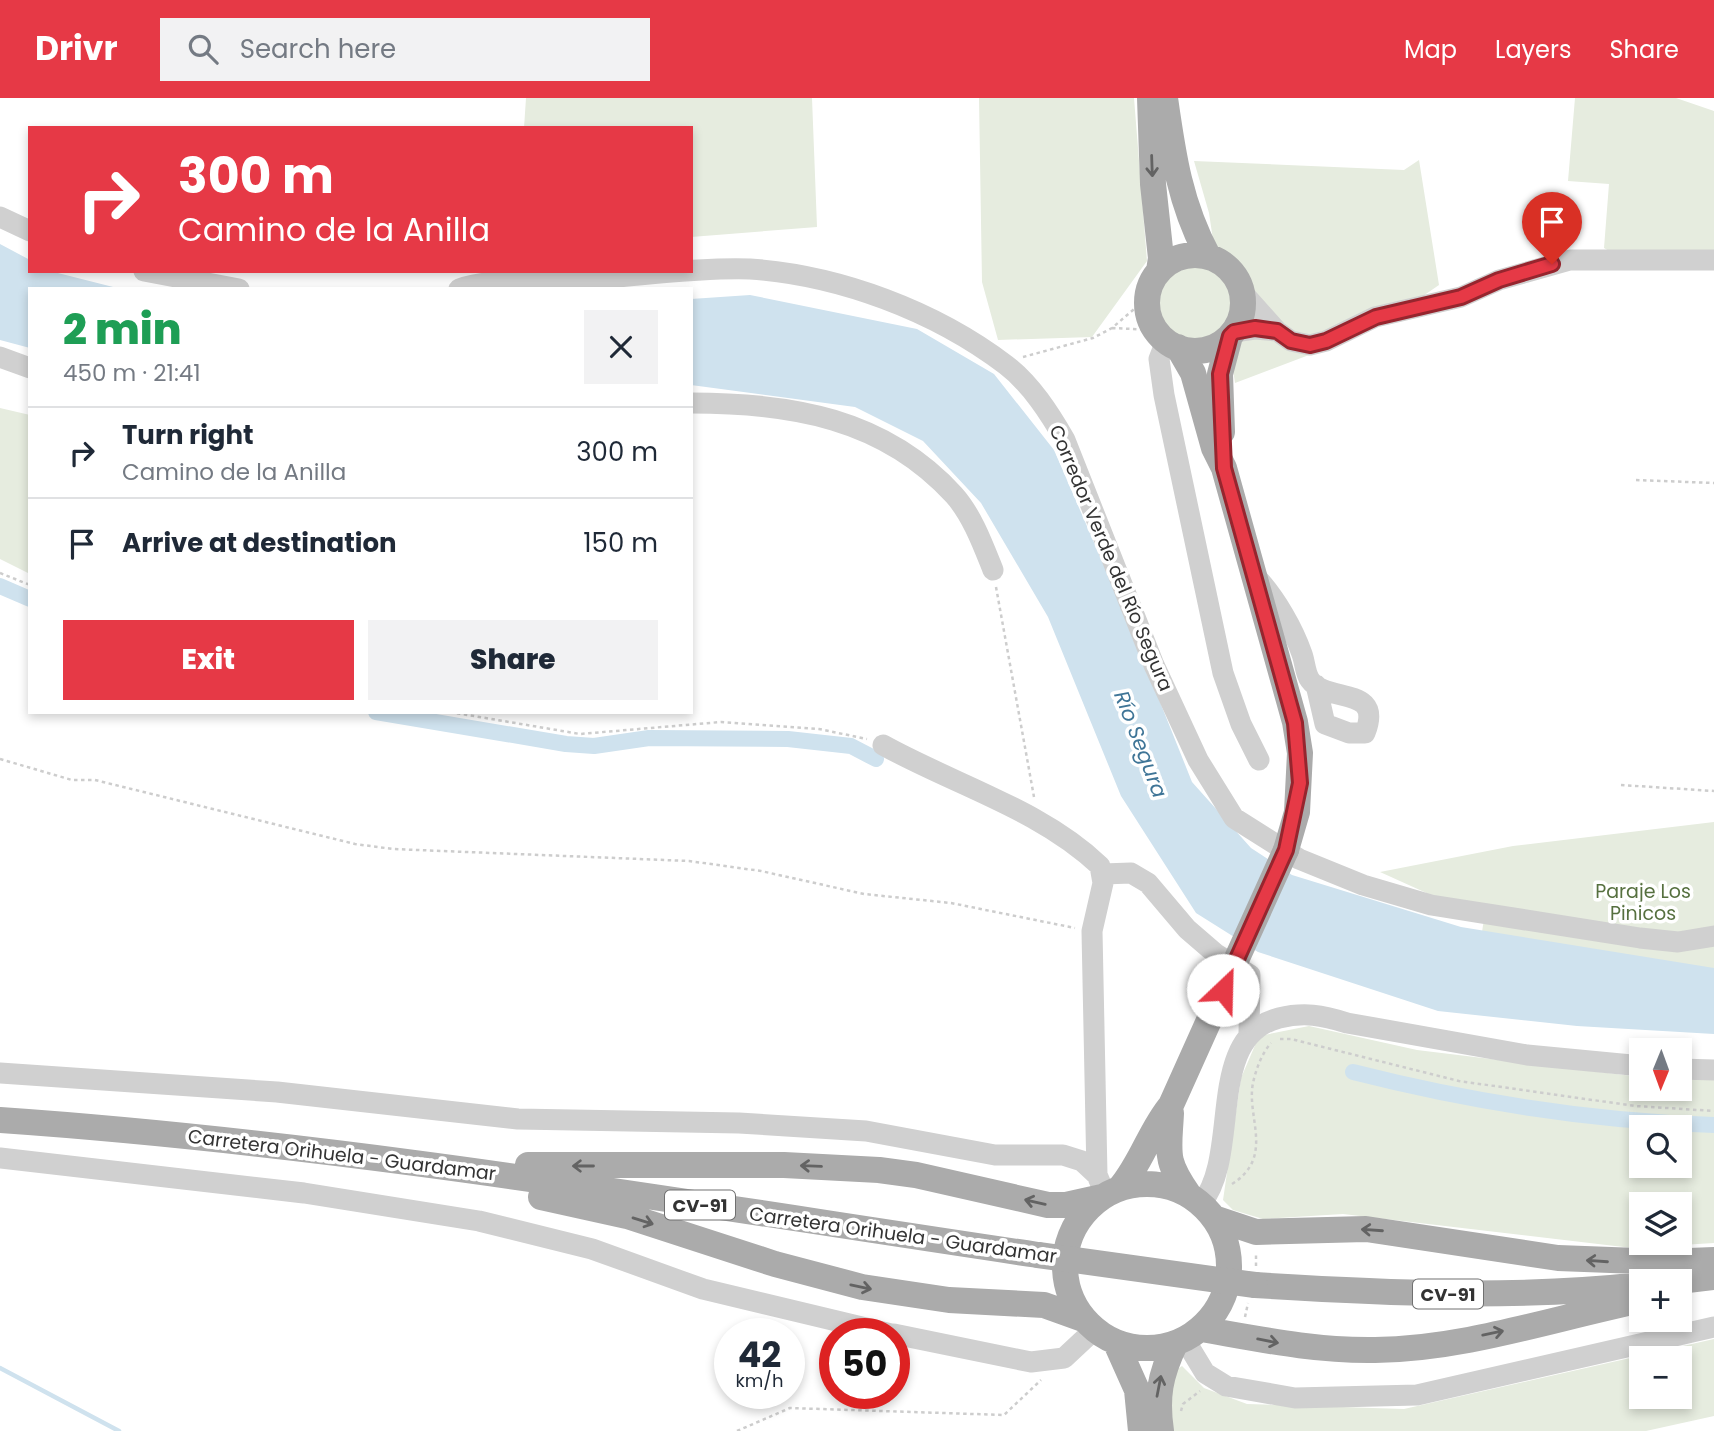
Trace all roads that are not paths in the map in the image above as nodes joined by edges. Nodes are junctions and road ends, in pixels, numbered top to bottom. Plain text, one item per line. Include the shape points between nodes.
1 (1150, 98) edge
2 (1165, 98) edge
3 (0, 217) edge
4 (28, 230) edge
5 (1208, 256) junction
6 (1714, 260) edge
7 (1159, 271) junction
8 (155, 273) edge
9 (688, 273) edge
10 (693, 273) edge
11 (228, 287) edge
12 (468, 287) edge
13 (1242, 293) junction
14 (1277, 331) junction
15 (1232, 334) junction
16 (1167, 339) junction
17 (0, 357) edge
18 (28, 367) edge
19 (693, 403) edge
20 (1224, 468) junction
21 (993, 570) road end
22 (1253, 573) junction
23 (1316, 685) dead end
24 (883, 745) road end
25 (1259, 760) dead end
26 (1103, 874) junction
27 (1714, 936) edge
28 (1249, 1033) junction
29 (1629, 1065) edge
30 (1692, 1069) edge
31 (1714, 1070) edge
32 (0, 1073) edge
33 (1171, 1105) junction
34 (0, 1120) edge
35 (362, 1156) junction
36 (0, 1158) edge
37 (1106, 1188) junction
38 (1204, 1202) junction
39 (1714, 1260) edge
40 (1714, 1277) edge
41 (1692, 1280) edge
42 (1629, 1286) edge
43 (1714, 1287) edge
44 (1692, 1291) edge
45 (1629, 1303) edge
46 (825, 1318) edge
47 (1088, 1325) junction
48 (1714, 1327) edge
49 (910, 1337) edge
50 (1187, 1338) junction
51 (1122, 1355) junction
52 (1130, 1431) edge
53 (1141, 1431) edge
54 (1161, 1431) edge

1 -> 7 main road
2 - 5 main road via 1177,179
3 - 4 street
5 - 7 main road via 1181,257
5 - 13 main road via 1230,270
6 - 14 street via 1570,260 1499,280 1461,297 1376,317 1326,341 1301,344
7 - 16 main road via 1147,298 1151,321
8 - 11 street
9 - 12 street, Corredor Verde del Río Segura via 537,283 496,281
10 - 27 street, Corredor Verde del Río Segura via 748,269 849,288 957,332 1008,366 1052,416 1065,440 1153,665 1198,760 1234,818 1299,859 1431,905 1640,938 1678,942
13 - 14 street
13 - 15 main road via 1243,306
14 - 15 street via 1255,328
15 - 16 main road via 1211,348 1188,350
15 - 20 main road via 1220,374
16 - 20 main road via 1194,373 1214,448
16 - 25 street via 1159,359 1164,395 1223,673
17 - 18 street
19 - 21 street via 754,403 817,413 876,435 955,496
20 - 22 main road
22 - 23 street via 1271,594 1302,654 1309,679
22 - 33 main road, bridge via 1295,723 1300,753 1297,812 1286,850
24 - 26 street via 929,771 1038,819 1093,859
26 - 28 street via 1131,873 1148,883 1187,929 1250,975
26 - 37 street via 1092,931
28 - 29 street via 1269,1021 1320,1014 1347,1023 1527,1055
28 - 38 street via 1230,1081 1225,1128
30 - 31 street
32 - 37 street via 276,1092 518,1119 739,1123 866,1131 995,1155 1063,1155 1082,1161
33 - 37 main road via 1138,1165
33 - 38 main road via 1167,1152 1178,1179
34 - 35 main road, Carretera Orihuela - Guardamar / CV-91 via 125,1128
37 -> 35 main road via 1066,1205 1048,1205 916,1175 832,1167 552,1166
35 - 42 main road, Carretera Orihuela - Guardamar / CV-91, bridge via 1255,1285 1445,1294
35 -> 47 main road via 627,1216 862,1287 949,1300 1044,1305
36 - 46 street via 278,1190 479,1221 592,1249 703,1289
37 - 38 main road via 1167,1186
37 - 47 main road via 1074,1226 1063,1264 1072,1303
39 -> 38 main road via 1558,1258 1366,1229 1256,1232
38 - 50 main road via 1224,1236 1229,1276 1214,1314
40 - 41 main road
43 - 44 main road
50 -> 45 main road via 1378,1350 1467,1339
47 - 49 street via 1064,1358 1031,1362
47 - 51 main road
48 - 50 street via 1417,1395 1295,1398 1226,1386 1205,1373
50 - 51 main road
54 -> 50 main road via 1157,1399 1161,1375
51 - 52 street
51 - 53 main road via 1137,1390

